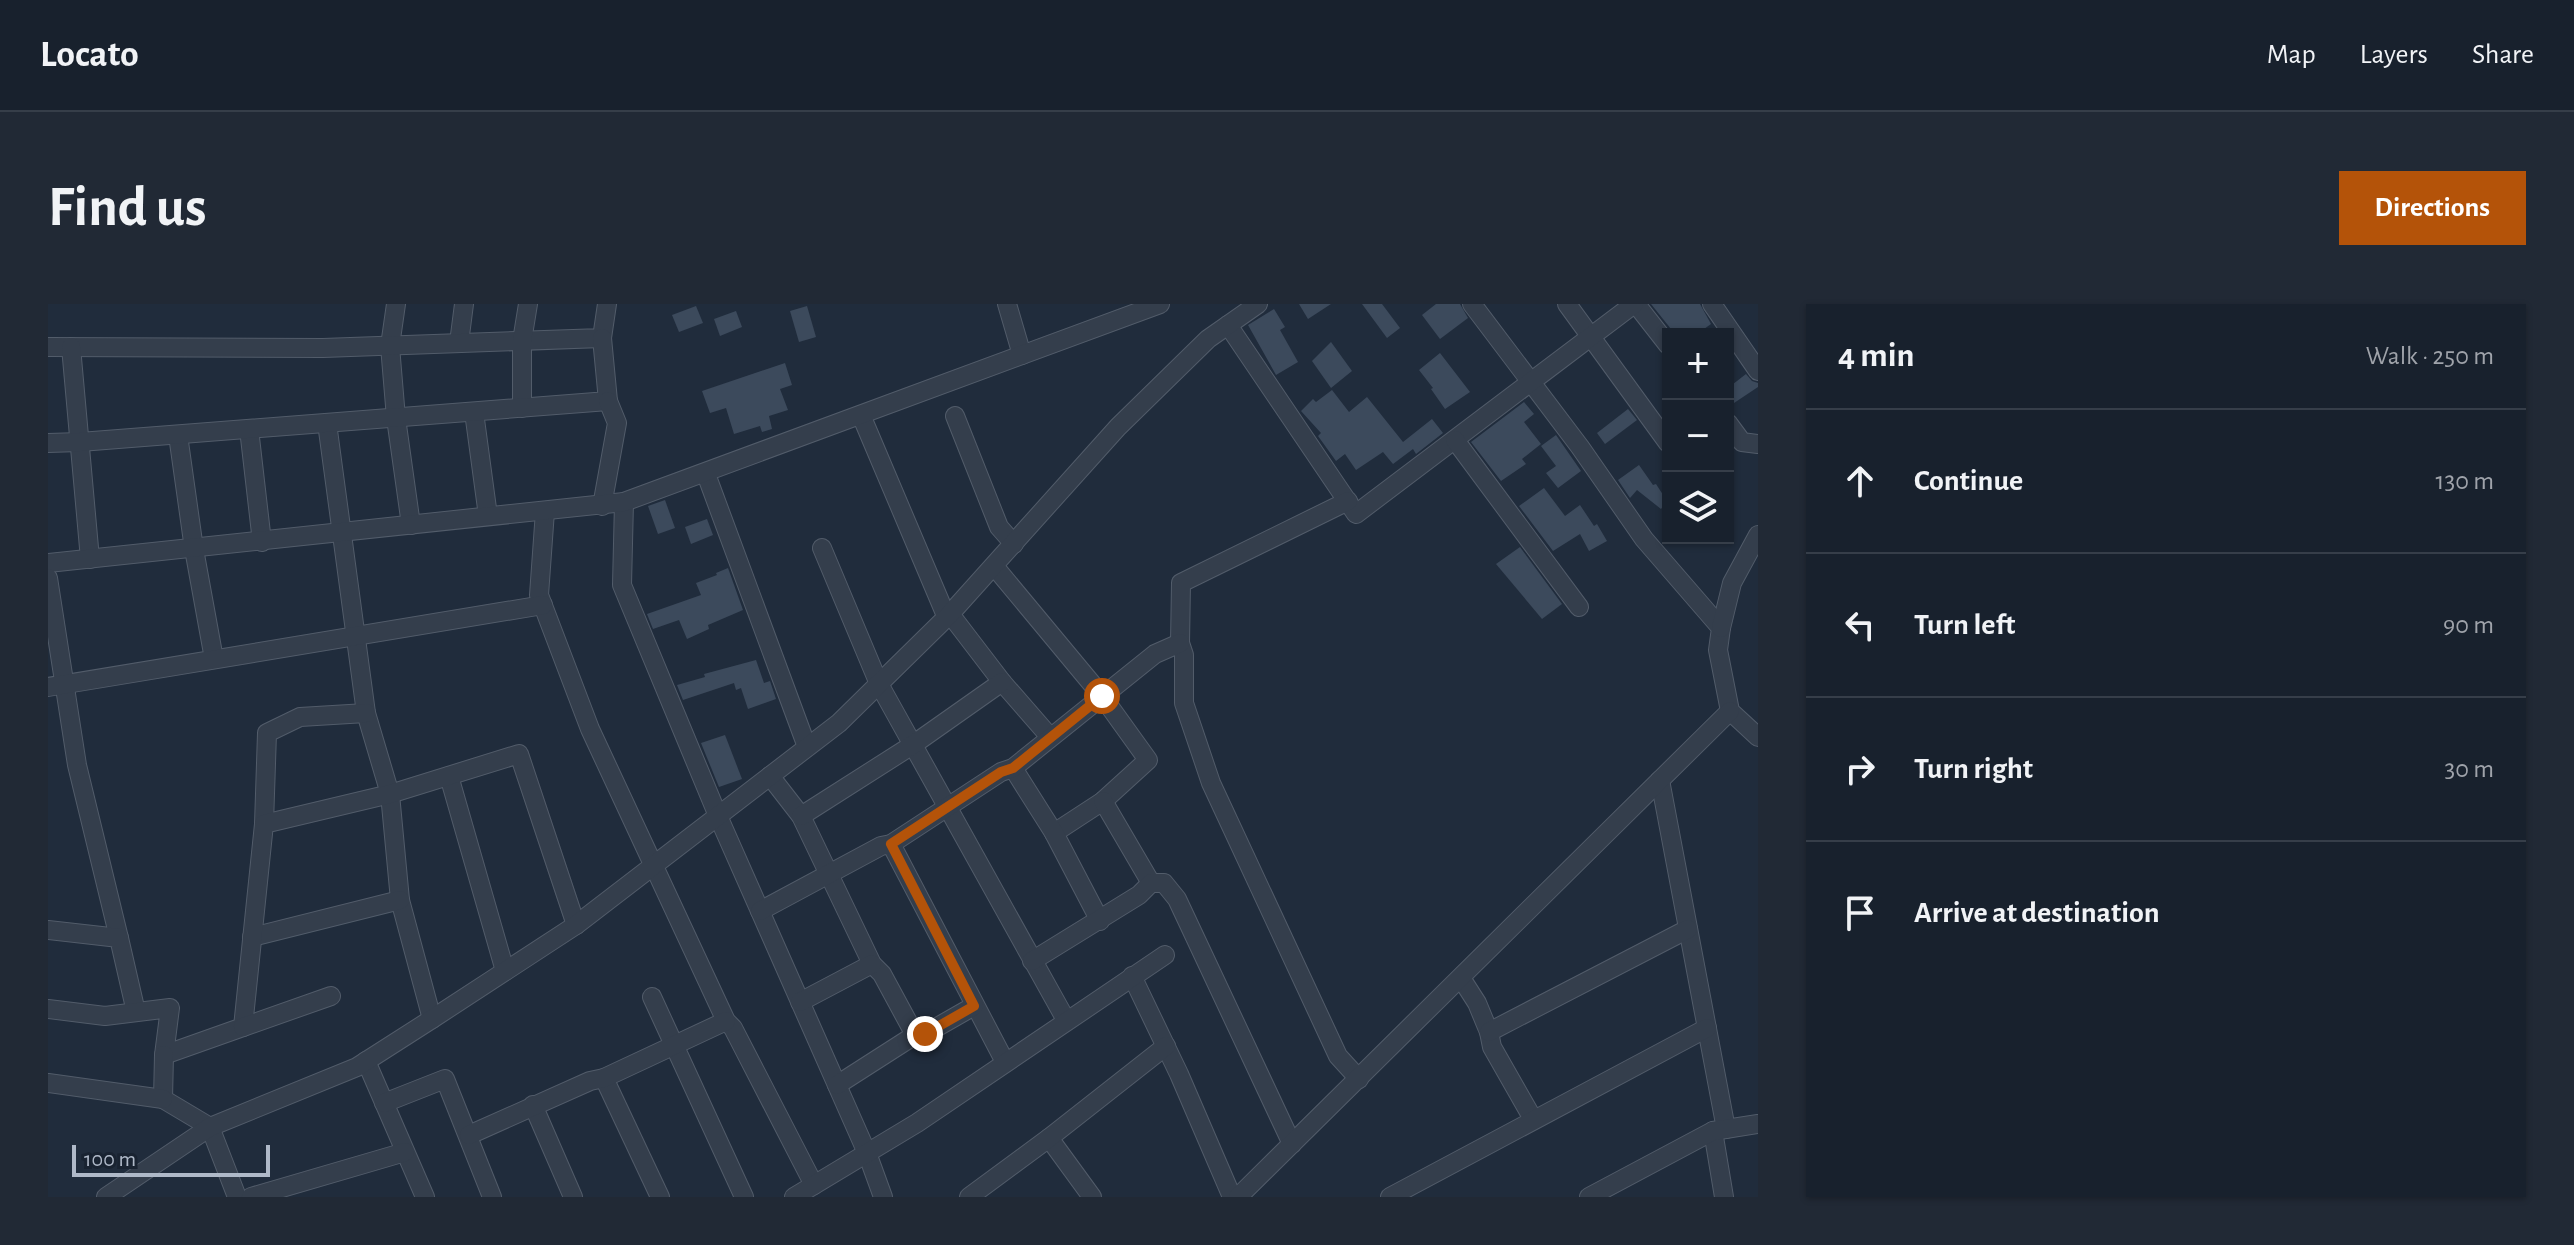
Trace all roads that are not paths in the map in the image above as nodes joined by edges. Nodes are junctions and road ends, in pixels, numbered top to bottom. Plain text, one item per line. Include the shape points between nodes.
1 (396, 304) edge
2 (464, 304) edge
3 (528, 304) edge
4 (607, 304) edge
5 (1007, 304) edge
6 (1160, 304) edge
7 (1258, 304) edge
8 (1472, 304) edge
9 (1567, 304) edge
10 (1635, 304) edge
11 (1712, 304) edge
12 (1228, 325) junction
13 (1592, 336) junction
14 (602, 338) junction
15 (1662, 338) edge
16 (522, 341) junction
17 (459, 343) junction
18 (390, 346) junction
19 (48, 347) edge
20 (71, 347) junction
21 (1022, 355) junction
22 (1758, 371) edge
23 (1532, 382) junction
24 (608, 401) junction
25 (522, 408) junction
26 (474, 412) junction
27 (861, 415) junction
28 (955, 416) dead end
29 (396, 418) junction
30 (327, 423) junction
31 (249, 429) junction
32 (1734, 431) edge
33 (178, 435) junction
34 (1662, 435) edge
35 (1455, 440) junction
36 (80, 442) junction
37 (48, 443) edge
38 (1758, 444) edge
39 (706, 474) junction
40 (1348, 501) junction
41 (624, 502) junction
42 (602, 506) junction
43 (545, 511) junction
44 (488, 516) junction
45 (411, 525) junction
46 (340, 533) junction
47 (1758, 535) edge
48 (262, 542) junction
49 (1014, 544) junction
50 (822, 548) dead end
51 (194, 549) junction
52 (90, 559) junction
53 (48, 563) edge
54 (994, 566) junction
55 (48, 578) edge
56 (543, 605) junction
57 (1579, 607) dead end
58 (949, 616) junction
59 (1721, 628) junction
60 (355, 636) junction
61 (1180, 643) junction
62 (214, 659) junction
63 (1002, 682) junction
64 (879, 684) junction
65 (56, 685) edge
66 (1102, 696) junction
67 (1730, 711) junction
68 (366, 713) junction
69 (1050, 737) junction
70 (1758, 737) edge
71 (914, 744) junction
72 (807, 747) junction
73 (1013, 768) junction
74 (449, 776) junction
75 (770, 776) junction
76 (1660, 780) junction
77 (390, 794) junction
78 (1103, 801) junction
79 (949, 806) junction
80 (718, 816) junction
81 (801, 816) junction
82 (264, 824) junction
83 (1054, 833) junction
84 (891, 844) junction
85 (653, 866) junction
86 (828, 874) junction
87 (1151, 883) junction
88 (400, 900) junction
89 (760, 911) junction
90 (1100, 921) junction
91 (576, 925) junction
92 (1688, 929) junction
93 (48, 930) edge
94 (252, 937) junction
95 (119, 938) junction
96 (1165, 955) dead end
97 (1032, 961) junction
98 (872, 964) junction
99 (505, 971) junction
100 (1132, 976) junction
101 (1461, 978) junction
102 (331, 996) dead end
103 (652, 997) dead end
104 (800, 1002) junction
105 (974, 1006) junction
106 (48, 1009) edge
107 (136, 1012) junction
108 (432, 1019) junction
109 (1066, 1020) junction
110 (726, 1021) junction
111 (243, 1027) junction
112 (1707, 1028) junction
113 (1489, 1032) junction
114 (915, 1035) junction
115 (675, 1043) junction
116 (1166, 1046) junction
117 (164, 1055) junction
118 (366, 1061) junction
119 (1005, 1062) junction
120 (604, 1078) junction
121 (1359, 1079) junction
122 (48, 1083) edge
123 (837, 1085) junction
124 (163, 1099) junction
125 (384, 1103) junction
126 (533, 1105) junction
127 (1533, 1119) junction
128 (1758, 1124) edge
129 (210, 1127) junction
130 (1720, 1130) junction
131 (469, 1135) junction
132 (1049, 1138) junction
133 (1292, 1144) junction
134 (405, 1152) junction
135 (867, 1153) junction
136 (814, 1185) junction
137 (1088, 1196) edge
138 (106, 1197) edge
139 (237, 1197) edge
140 (251, 1197) edge
141 (425, 1197) edge
142 (492, 1197) edge
143 (573, 1197) edge
144 (660, 1197) edge
145 (744, 1197) edge
146 (794, 1197) edge
147 (883, 1197) edge
148 (969, 1197) edge
149 (1232, 1197) edge
150 (1238, 1197) edge
151 (1390, 1197) edge
152 (1589, 1197) edge
153 (1724, 1197) edge

1 - 18 street
2 - 17 street
3 - 16 street
4 - 14 street
5 - 21 street
6 - 21 street
7 - 12 street
8 - 23 street
9 - 13 street
10 - 13 street
10 - 15 street
11 - 22 street
12 - 40 street
12 - 49 street via 1118,427
13 - 23 street
13 - 34 street
14 - 16 street
14 - 24 street
16 - 17 street
16 - 25 street
17 - 18 street
18 - 20 street
18 - 29 street
19 - 20 street
20 - 36 street
21 - 27 street
23 - 35 street
23 - 59 street via 1644,539
24 - 25 street
24 - 42 street via 617,423
25 - 26 street
26 - 29 street
26 - 44 street
27 - 39 street
27 - 58 street
28 - 49 street via 999,527
29 - 30 street
29 - 45 street
30 - 31 street
30 - 46 street
31 - 33 street
31 - 48 street
32 - 38 street via 1742,442
33 - 36 street
33 - 51 street
35 - 40 street via 1356,514
35 - 57 street
36 - 37 street
36 - 52 street
39 - 41 street
39 - 72 street
40 - 61 street via 1181,583
41 - 42 street
41 - 80 street via 622,585
42 - 43 street
43 - 44 street
43 - 56 street via 539,595
44 - 45 street
45 - 46 street
46 - 48 street
46 - 60 street
47 - 59 street via 1732,583
48 - 51 street
49 - 54 street
50 - 64 street
51 - 52 street
51 - 62 street
52 - 53 street
54 - 58 street
54 - 66 street
55 - 65 street
56 - 60 street
56 - 85 street via 590,729
58 - 63 street
58 - 64 street
59 - 67 street via 1718,650
60 - 62 street
60 - 68 street
61 - 66 street via 1155,654
61 - 121 street via 1184,703 1211,783 1338,1056
62 - 65 street
63 - 69 street
63 - 71 street
64 - 71 street
64 - 72 street
65 - 95 street
66 - 69 street
66 - 78 street via 1148,760
67 - 70 street
67 - 76 street
68 - 77 street
68 - 82 street via 300,717 267,733
69 - 73 street
71 - 79 street
71 - 81 street
72 - 75 street
73 - 79 street
73 - 83 street
74 - 77 street
74 - 91 street via 519,754
74 - 99 street
75 - 80 street
75 - 81 street
76 - 92 street
76 - 101 street
77 - 82 street
77 - 88 street
78 - 83 street
78 - 87 street
79 - 84 street
79 - 97 street
80 - 85 street
80 - 89 street
81 - 86 street
82 - 94 street
83 - 90 street
84 - 86 street
84 - 105 street
85 - 91 street
85 - 110 street
86 - 89 street
86 - 98 street
87 - 90 street
87 - 133 street via 1164,883 1177,899
88 - 94 street
88 - 108 street
89 - 104 street
90 - 97 street
91 - 99 street
92 - 112 street
92 - 113 street
93 - 95 street
94 - 111 street
95 - 107 street
96 - 100 street
97 - 109 street
98 - 104 street
98 - 114 street
99 - 108 street
100 - 109 street
100 - 116 street
101 - 113 street
101 - 121 street
102 - 111 street
103 - 115 street
104 - 123 street
105 - 114 street
105 - 119 street
106 - 107 street via 105,1016
107 - 117 street via 170,1008
108 - 118 street
109 - 119 street
110 - 115 street
110 - 136 street
111 - 117 street
112 - 127 street
112 - 130 street
113 - 127 street via 1492,1047
114 - 123 street
115 - 120 street
115 - 145 street
116 - 132 street
116 - 149 street
117 - 124 street
118 - 125 street
118 - 129 street
119 - 135 street
120 - 126 street
120 - 144 street
121 - 133 street
122 - 124 street
123 - 135 street
124 - 129 street
125 - 131 street via 445,1079
125 - 134 street
126 - 131 street
126 - 143 street
127 - 151 street
128 - 130 street
129 - 138 street
129 - 139 street
130 - 152 street
130 - 153 street
131 - 142 street
132 - 137 street
132 - 148 street
133 - 150 street
134 - 140 street
134 - 141 street
135 - 136 street
135 - 147 street
136 - 146 street

